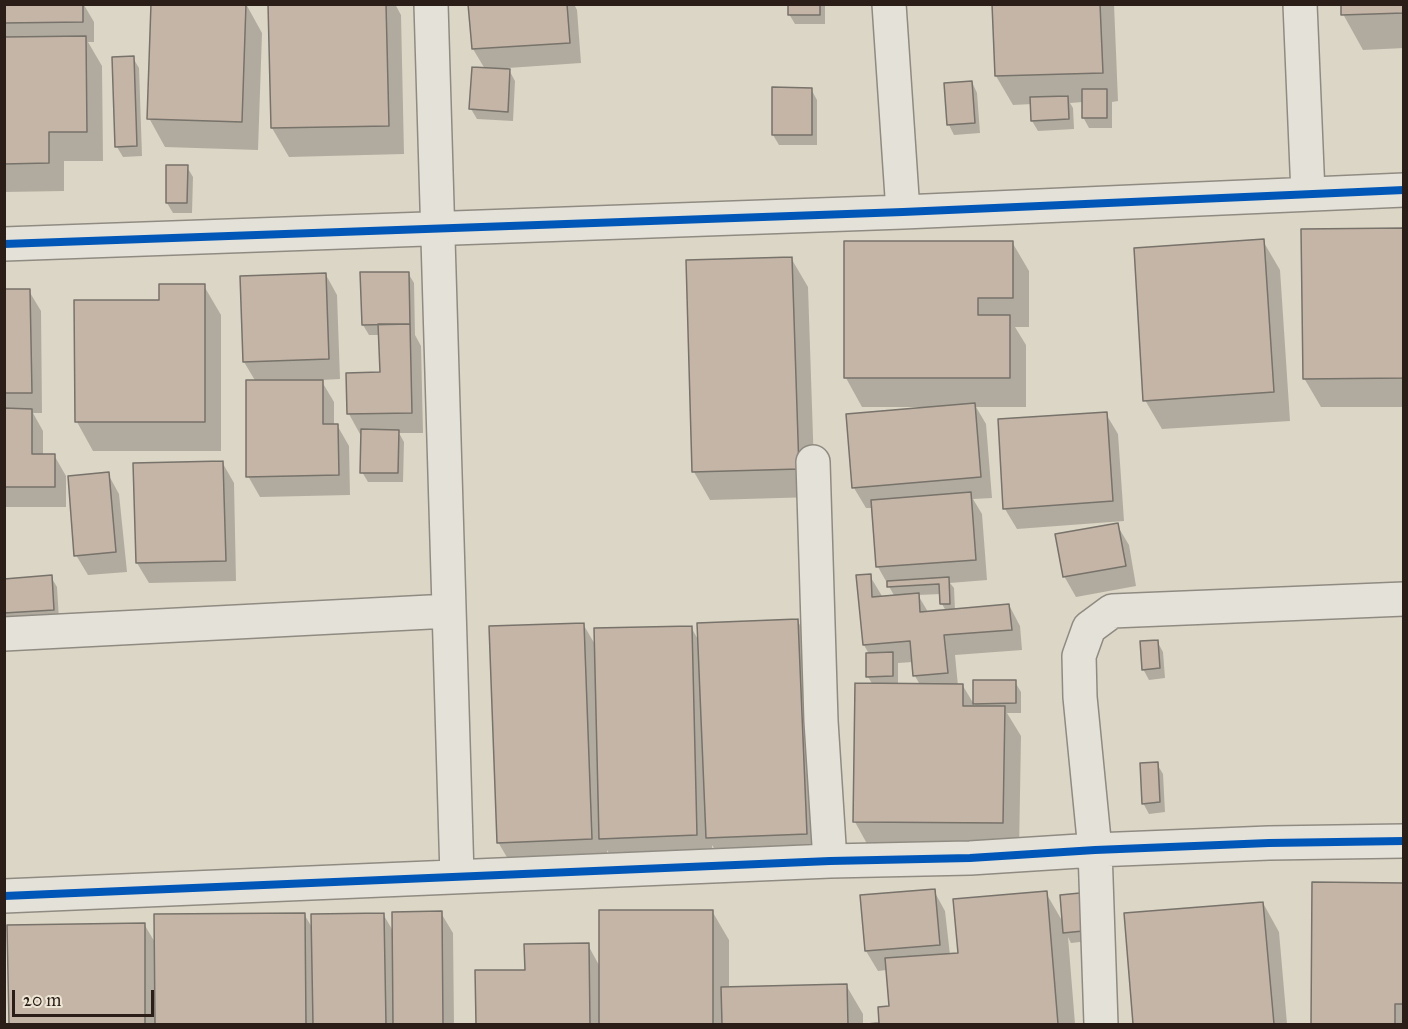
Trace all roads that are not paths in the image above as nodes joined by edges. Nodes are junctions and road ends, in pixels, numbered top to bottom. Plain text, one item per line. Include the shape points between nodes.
1 (431, 4) edge
2 (888, 4) edge
3 (1300, 4) edge
4 (1404, 190) edge
5 (1308, 194) junction
6 (903, 212) junction
7 (438, 228) junction
8 (4, 244) edge
9 (813, 462) dead end
10 (1404, 599) edge
11 (449, 611) junction
12 (4, 634) edge
13 (1404, 841) edge
14 (1095, 850) junction
15 (830, 861) junction
16 (457, 876) junction
17 (4, 896) edge
18 (1101, 1024) edge

1 - 7 street
2 - 6 street
3 - 5 street
4 - 5 street
5 - 6 street
6 - 7 street
7 - 8 street
7 - 11 street
9 - 15 street via 821,721
10 - 14 street via 1112,611 1089,628 1079,656 1080,698
11 - 12 street
11 - 16 street
13 - 14 street
14 - 15 street
14 - 18 street
15 - 16 street
16 - 17 street

